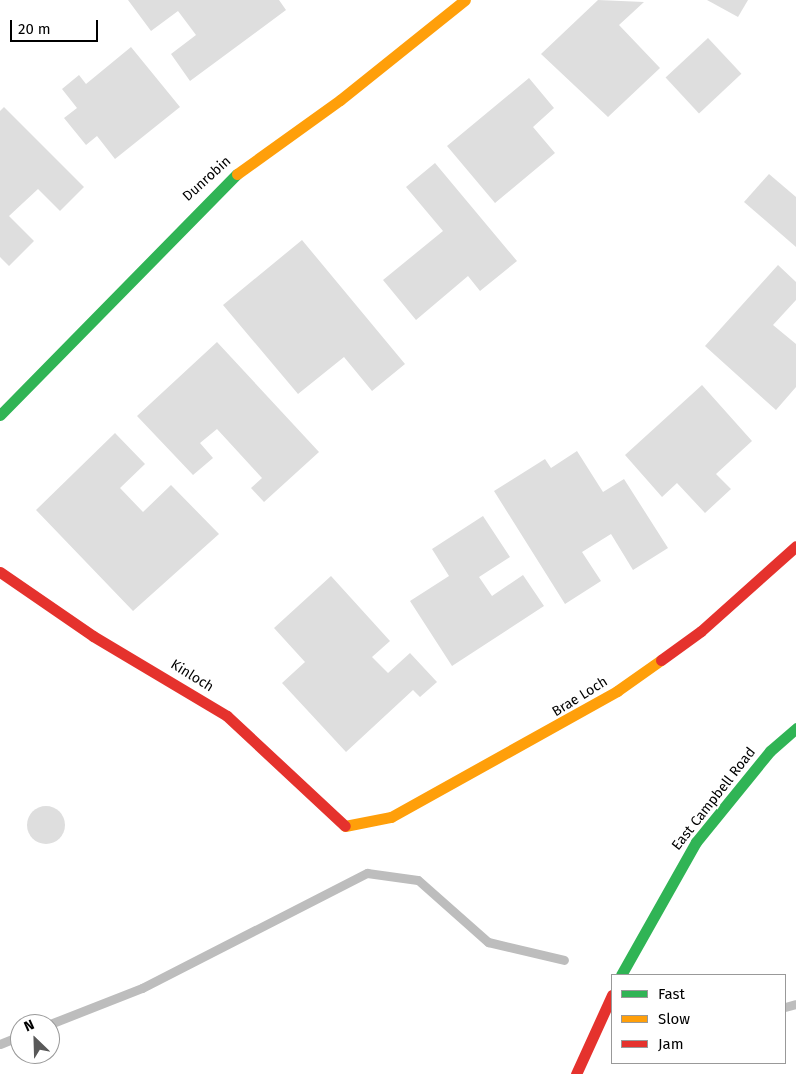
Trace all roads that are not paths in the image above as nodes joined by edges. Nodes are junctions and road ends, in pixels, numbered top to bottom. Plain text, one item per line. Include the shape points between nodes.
1 (465, 0) edge
2 (0, 415) edge
3 (796, 546) edge
4 (0, 572) edge
5 (796, 728) edge
6 (351, 828) joint
7 (622, 974) edge
8 (611, 997) edge
9 (576, 1074) edge

1 - 2 street, Dunrobin via 340,100 227,181
3 - 6 street, Brae Loch via 701,631 581,714 391,818
4 - 6 street, Kinloch via 93,636 227,716 340,824
5 - 7 street, East Campbell Road via 770,751 696,842
8 - 9 street

